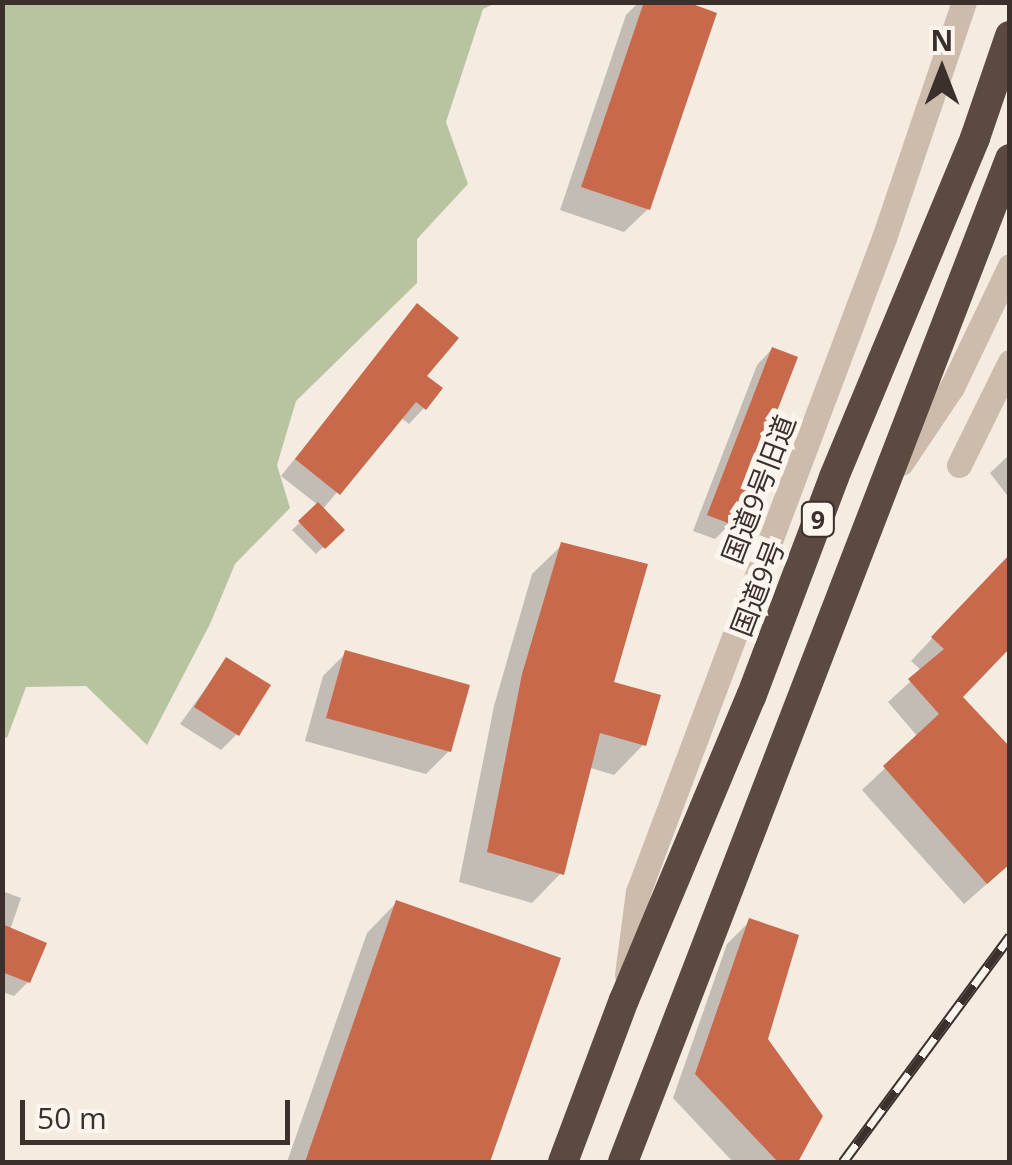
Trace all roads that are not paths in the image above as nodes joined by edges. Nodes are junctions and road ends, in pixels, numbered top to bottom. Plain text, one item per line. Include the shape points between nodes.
1 (964, 2) edge
2 (1010, 36) edge
3 (1010, 159) edge
4 (1010, 266) edge
5 (1010, 362) edge
6 (959, 465) dead end
7 (888, 482) junction
8 (624, 1000) junction
9 (563, 1162) edge
10 (623, 1162) edge

1 - 8 street, 国道9号旧道 via 884,238 638,892
2 - 8 highway, 国道9号 / 9 via 975,138
3 - 7 highway, 9
4 - 7 street via 952,387
5 - 6 street
7 - 10 highway, 9
8 - 9 highway, 国道9号 / 9

